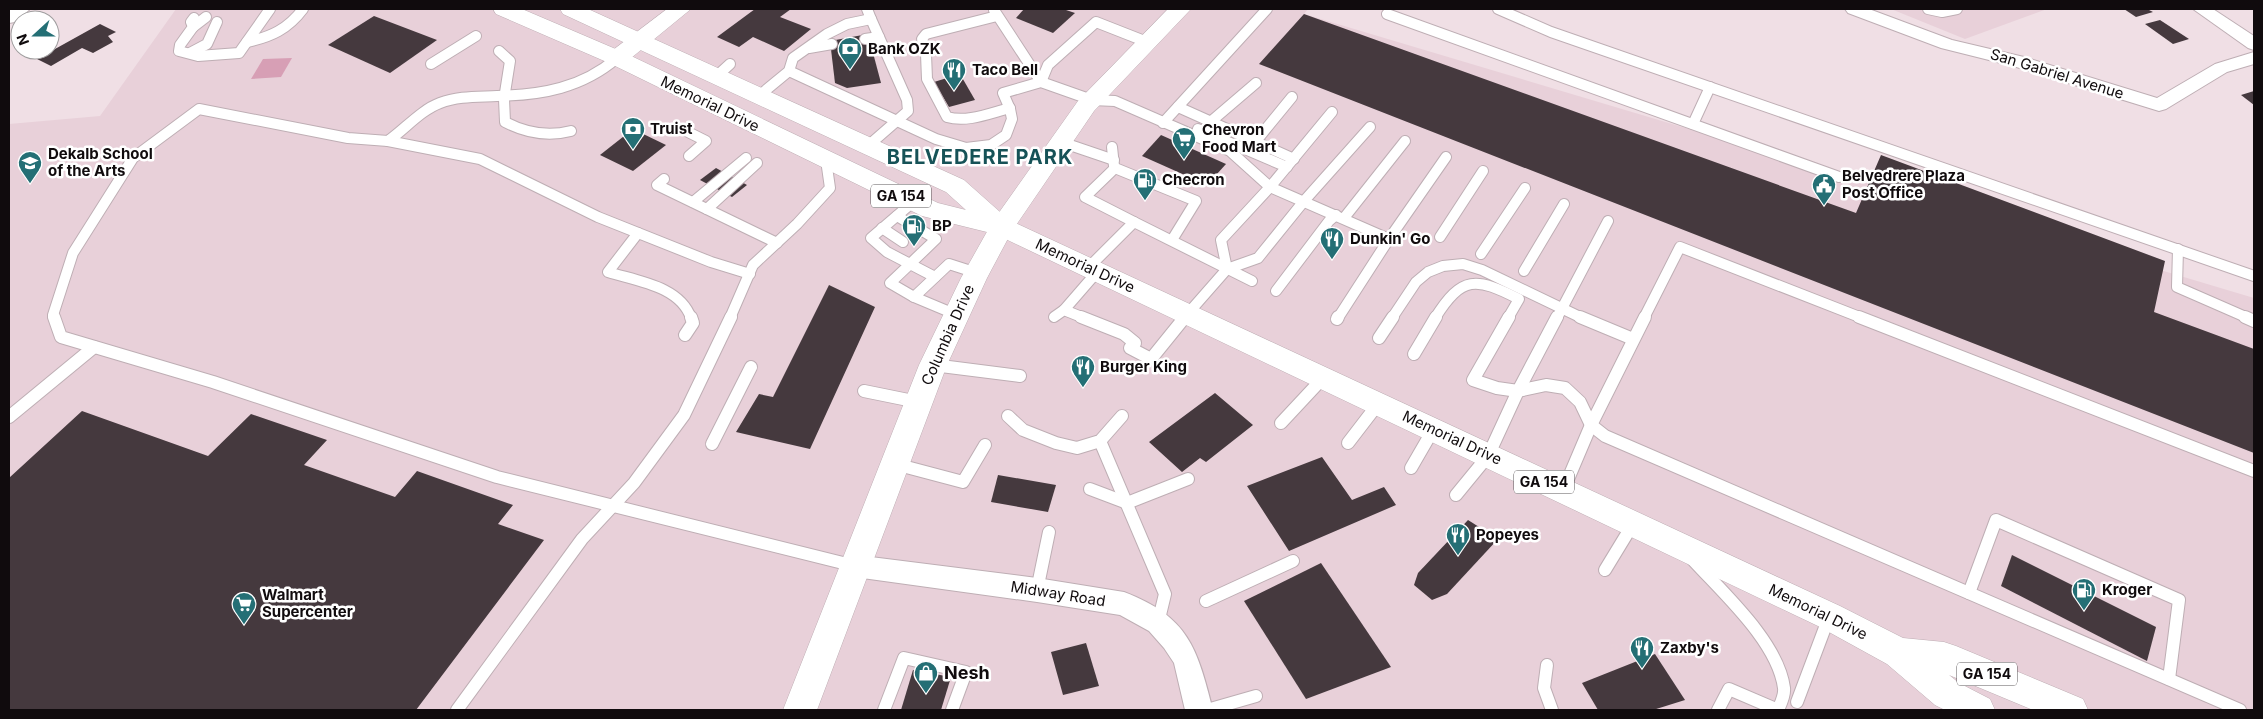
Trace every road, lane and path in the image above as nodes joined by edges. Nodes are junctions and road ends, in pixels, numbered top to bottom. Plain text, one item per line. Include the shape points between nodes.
1 (21, 9) edge
2 (270, 9) edge
3 (302, 9) edge
4 (504, 9) edge
5 (571, 9) edge
6 (680, 9) edge
7 (867, 9) edge
8 (1180, 9) edge
9 (1268, 9) edge
10 (1498, 9) edge
11 (1854, 9) edge
12 (1928, 9) edge
13 (1957, 9) edge
14 (2202, 9) edge
15 (995, 12) edge
16 (1387, 14) dead end
17 (201, 15) edge
18 (9, 18) edge
19 (871, 19) junction
20 (217, 22) dead end
21 (476, 36) dead end
22 (879, 37) junction
23 (866, 39) dead end
24 (639, 40) junction
25 (247, 42) junction
26 (1147, 42) junction
27 (832, 44) dead end
28 (2254, 44) edge
29 (806, 49) junction
30 (499, 51) dead end
31 (189, 54) junction
32 (617, 58) junction
33 (2254, 58) edge
34 (431, 64) dead end
35 (789, 71) junction
36 (1040, 82) junction
37 (1256, 83) dead end
38 (1710, 87) junction
39 (760, 95) junction
40 (506, 96) junction
41 (1292, 97) dead end
42 (1092, 100) junction
43 (1178, 107) junction
44 (1010, 108) junction
45 (1332, 112) dead end
46 (898, 120) junction
47 (1212, 122) junction
48 (1163, 123) junction
49 (1693, 124) junction
50 (1370, 127) dead end
51 (1198, 129) junction
52 (571, 130) dead end
53 (686, 131) dead end
54 (1188, 134) junction
55 (388, 141) junction
56 (1256, 141) junction
57 (1405, 141) dead end
58 (1061, 142) junction
59 (869, 145) junction
60 (1112, 147) dead end
61 (689, 156) dead end
62 (1446, 157) dead end
63 (826, 160) junction
64 (1290, 163) junction
65 (1114, 164) junction
66 (1483, 171) dead end
67 (1839, 177) dead end
68 (664, 179) dead end
69 (1270, 186) junction
70 (1525, 188) dead end
71 (1304, 201) junction
72 (696, 204) junction
73 (1564, 204) dead end
74 (905, 209) junction
75 (1340, 217) junction
76 (1608, 221) dead end
77 (1134, 222) junction
78 (1002, 227) junction
79 (882, 228) junction
80 (638, 233) junction
81 (1440, 237) dead end
82 (1389, 239) junction
83 (1172, 240) junction
84 (903, 242) dead end
85 (777, 243) junction
86 (2178, 249) junction
87 (1481, 254) dead end
88 (910, 264) junction
89 (1227, 269) junction
90 (1093, 270) junction
91 (1524, 271) dead end
92 (977, 273) junction
93 (750, 274) junction
94 (2254, 276) edge
95 (935, 278) junction
96 (1252, 281) dead end
97 (1276, 291) dead end
98 (1521, 295) junction
99 (914, 297) junction
100 (1562, 308) junction
101 (1064, 310) junction
102 (956, 314) junction
103 (1187, 314) junction
104 (1054, 317) dead end
105 (1337, 319) dead end
106 (2254, 321) edge
107 (684, 335) dead end
108 (1379, 338) dead end
109 (1633, 339) junction
110 (94, 347) junction
111 (1414, 354) dead end
112 (933, 365) junction
113 (751, 367) dead end
114 (1020, 376) dead end
115 (1323, 378) junction
116 (864, 391) dead end
117 (1518, 391) junction
118 (918, 402) junction
119 (1378, 404) junction
120 (1008, 416) dead end
121 (1122, 416) dead end
122 (9, 417) edge
123 (1281, 423) dead end
124 (1591, 425) junction
125 (1433, 430) junction
126 (1100, 441) junction
127 (1348, 443) dead end
128 (712, 444) dead end
129 (985, 445) dead end
130 (1488, 456) junction
131 (895, 464) junction
132 (1411, 468) dead end
133 (2254, 471) edge
134 (1188, 479) dead end
135 (1090, 489) dead end
136 (1564, 491) junction
137 (1456, 495) dead end
138 (1127, 503) junction
139 (613, 505) junction
140 (1633, 524) junction
141 (1049, 532) dead end
142 (1680, 546) junction
143 (1292, 561) dead end
144 (856, 566) junction
145 (1605, 570) dead end
146 (1037, 590) junction
147 (1969, 593) junction
148 (1206, 601) dead end
149 (1829, 616) junction
150 (1158, 623) junction
151 (1900, 653) junction
152 (1547, 665) dead end
153 (2169, 679) junction
154 (1256, 696) dead end
155 (1796, 702) dead end
156 (457, 710) edge
157 (800, 710) edge
158 (884, 710) edge
159 (952, 710) edge
160 (1199, 710) edge
161 (1207, 710) edge
162 (1552, 710) edge
163 (1718, 710) edge
164 (1778, 710) edge
165 (1978, 710) edge
166 (2071, 710) edge
167 (2240, 710) edge

1 - 18 street
2 - 25 lane
3 - 25 lane via 294,22 273,36
4 - 32 main road, Memorial Drive / GA 154
5 - 24 main road, Memorial Drive / GA 154
6 - 24 main road
7 - 19 lane
8 - 26 main road, Columbia Drive
9 - 43 lane
10 - 38 lane via 1551,32
11 - 33 street, San Gabriel Avenue via 1947,44 2018,60 2159,105 2221,68
12 - 13 lane via 1942,12
14 - 28 street
15 - 36 lane
15 - 44 lane via 926,34 922,40 926,54 926,78 947,116 957,120
16 - 49 lane
17 - 31 lane via 180,45 179,51
19 - 22 lane
19 - 29 lane via 847,24
20 - 31 lane via 210,43
21 - 34 lane
22 - 23 lane
22 - 46 lane via 907,100 908,111
24 - 32 main road
24 - 39 main road, Memorial Drive / GA 154 via 724,70
25 - 31 lane via 239,54
26 - 36 lane via 1096,22 1048,65
26 - 42 main road, Columbia Drive
27 - 29 lane
29 - 35 lane via 793,58
30 - 40 lane via 510,61
32 - 40 lane via 604,71 570,88
32 - 63 main road, Memorial Drive / GA 154
35 - 39 lane
35 - 46 lane
36 - 42 lane
36 - 44 lane via 1003,93
37 - 47 lane
38 - 49 lane
38 - 86 lane
39 - 59 main road, Memorial Drive / GA 154
40 - 52 lane via 505,122 513,127 531,132 564,133
40 - 55 lane via 466,96 438,104
41 - 56 lane
42 - 48 lane via 1115,101
42 - 58 main road, Columbia Drive
43 - 47 lane
43 - 48 lane
44 - 46 lane via 1013,113 1010,130 994,144 977,149 959,147 926,135
45 - 64 lane
46 - 59 lane
47 - 51 lane
47 - 56 lane
48 - 54 lane
49 - 67 lane
50 - 71 lane
51 - 54 lane
51 - 64 lane
53 - 61 lane via 706,141
54 - 69 lane via 1230,151
55 - 80 lane via 480,159
55 - 110 lane via 348,138 199,108 133,158 72,253 53,315 61,336
56 - 64 lane
57 - 75 lane
58 - 65 lane
58 - 78 main road, Columbia Drive
59 - 78 main road, Memorial Drive / GA 154 via 955,186
60 - 65 lane
62 - 82 lane
63 - 74 main road, Memorial Drive / GA 154
63 - 85 lane via 830,188
64 - 69 lane
65 - 77 lane via 1085,197
65 - 83 lane via 1196,201
66 - 81 lane
68 - 72 lane via 657,184
69 - 71 lane
69 - 89 lane via 1220,240
70 - 87 lane
71 - 75 lane
71 - 89 lane via 1258,258
72 - 72 lane via 748,159
72 - 85 lane
73 - 91 lane
74 - 78 main road, Memorial Drive / GA 154 via 931,210
74 - 79 lane
74 - 88 lane via 936,239
75 - 82 lane
75 - 97 lane via 1328,221
76 - 100 lane
77 - 83 lane
77 - 90 lane
78 - 90 main road, Memorial Drive / GA 154
78 - 92 main road, Columbia Drive
79 - 84 lane
79 - 88 lane via 871,238 887,252
80 - 93 lane
80 - 107 lane via 608,272 682,300 693,323
82 - 105 lane
83 - 89 lane
85 - 93 lane via 753,265
86 - 94 lane
86 - 106 lane via 2178,287
88 - 95 lane
88 - 99 lane via 890,284
89 - 96 lane
89 - 103 lane
90 - 101 lane
90 - 103 main road, Memorial Drive / GA 154
92 - 95 lane via 949,264
92 - 102 main road, Columbia Drive
93 - 139 lane via 684,415 634,483
95 - 99 lane
98 - 100 lane
98 - 108 lane via 1482,270 1464,264 1443,266 1416,282
98 - 111 lane via 1477,282 1462,286 1449,298
98 - 117 lane via 1473,380
99 - 102 lane
100 - 109 lane
100 - 117 lane
101 - 103 lane via 1124,334 1135,343 1130,348 1151,358
101 - 104 lane
102 - 112 main road, Columbia Drive
103 - 115 main road, Memorial Drive / GA 154
109 - 124 lane
109 - 133 lane via 1680,247
110 - 122 lane
110 - 139 lane via 213,382 497,477
112 - 114 lane
112 - 118 main road, Columbia Drive
113 - 128 lane
115 - 119 main road, Memorial Drive / GA 154
115 - 123 lane
116 - 118 lane
117 - 124 lane via 1546,385 1565,388 1580,402
117 - 130 lane
118 - 131 main road, Columbia Drive
119 - 125 main road, Memorial Drive / GA 154
119 - 127 lane
120 - 126 lane via 1024,430 1056,443 1077,448
121 - 126 lane
124 - 136 lane
124 - 147 lane via 1605,436
125 - 130 main road, Memorial Drive / GA 154
125 - 132 lane
126 - 138 lane
129 - 131 lane via 963,482
130 - 136 main road, Memorial Drive / GA 154
130 - 137 lane
131 - 144 main road, Columbia Drive
134 - 138 lane
135 - 138 lane
136 - 140 main road, Memorial Drive / GA 154
138 - 150 lane via 1165,594
139 - 144 lane
139 - 156 lane via 582,539
140 - 142 main road, Memorial Drive / GA 154
140 - 145 lane
141 - 146 lane
142 - 149 main road, Memorial Drive / GA 154
142 - 164 lane via 1773,656 1785,689
143 - 148 lane
144 - 146 street, Midway Road
144 - 157 main road, Columbia Drive
146 - 150 street, Midway Road via 1124,604
147 - 153 lane
147 - 153 lane via 1996,520 2179,600
149 - 151 main road, Memorial Drive / GA 154
149 - 155 lane
150 - 160 street, Midway Road via 1174,639 1186,659
151 - 165 main road, Memorial Drive / GA 154 via 1947,694
151 - 166 main road, Memorial Drive / GA 154 via 1944,656
152 - 162 lane via 1542,685
153 - 167 lane
154 - 161 lane
158 - 159 lane via 904,658 966,672
163 - 164 lane via 1729,689

